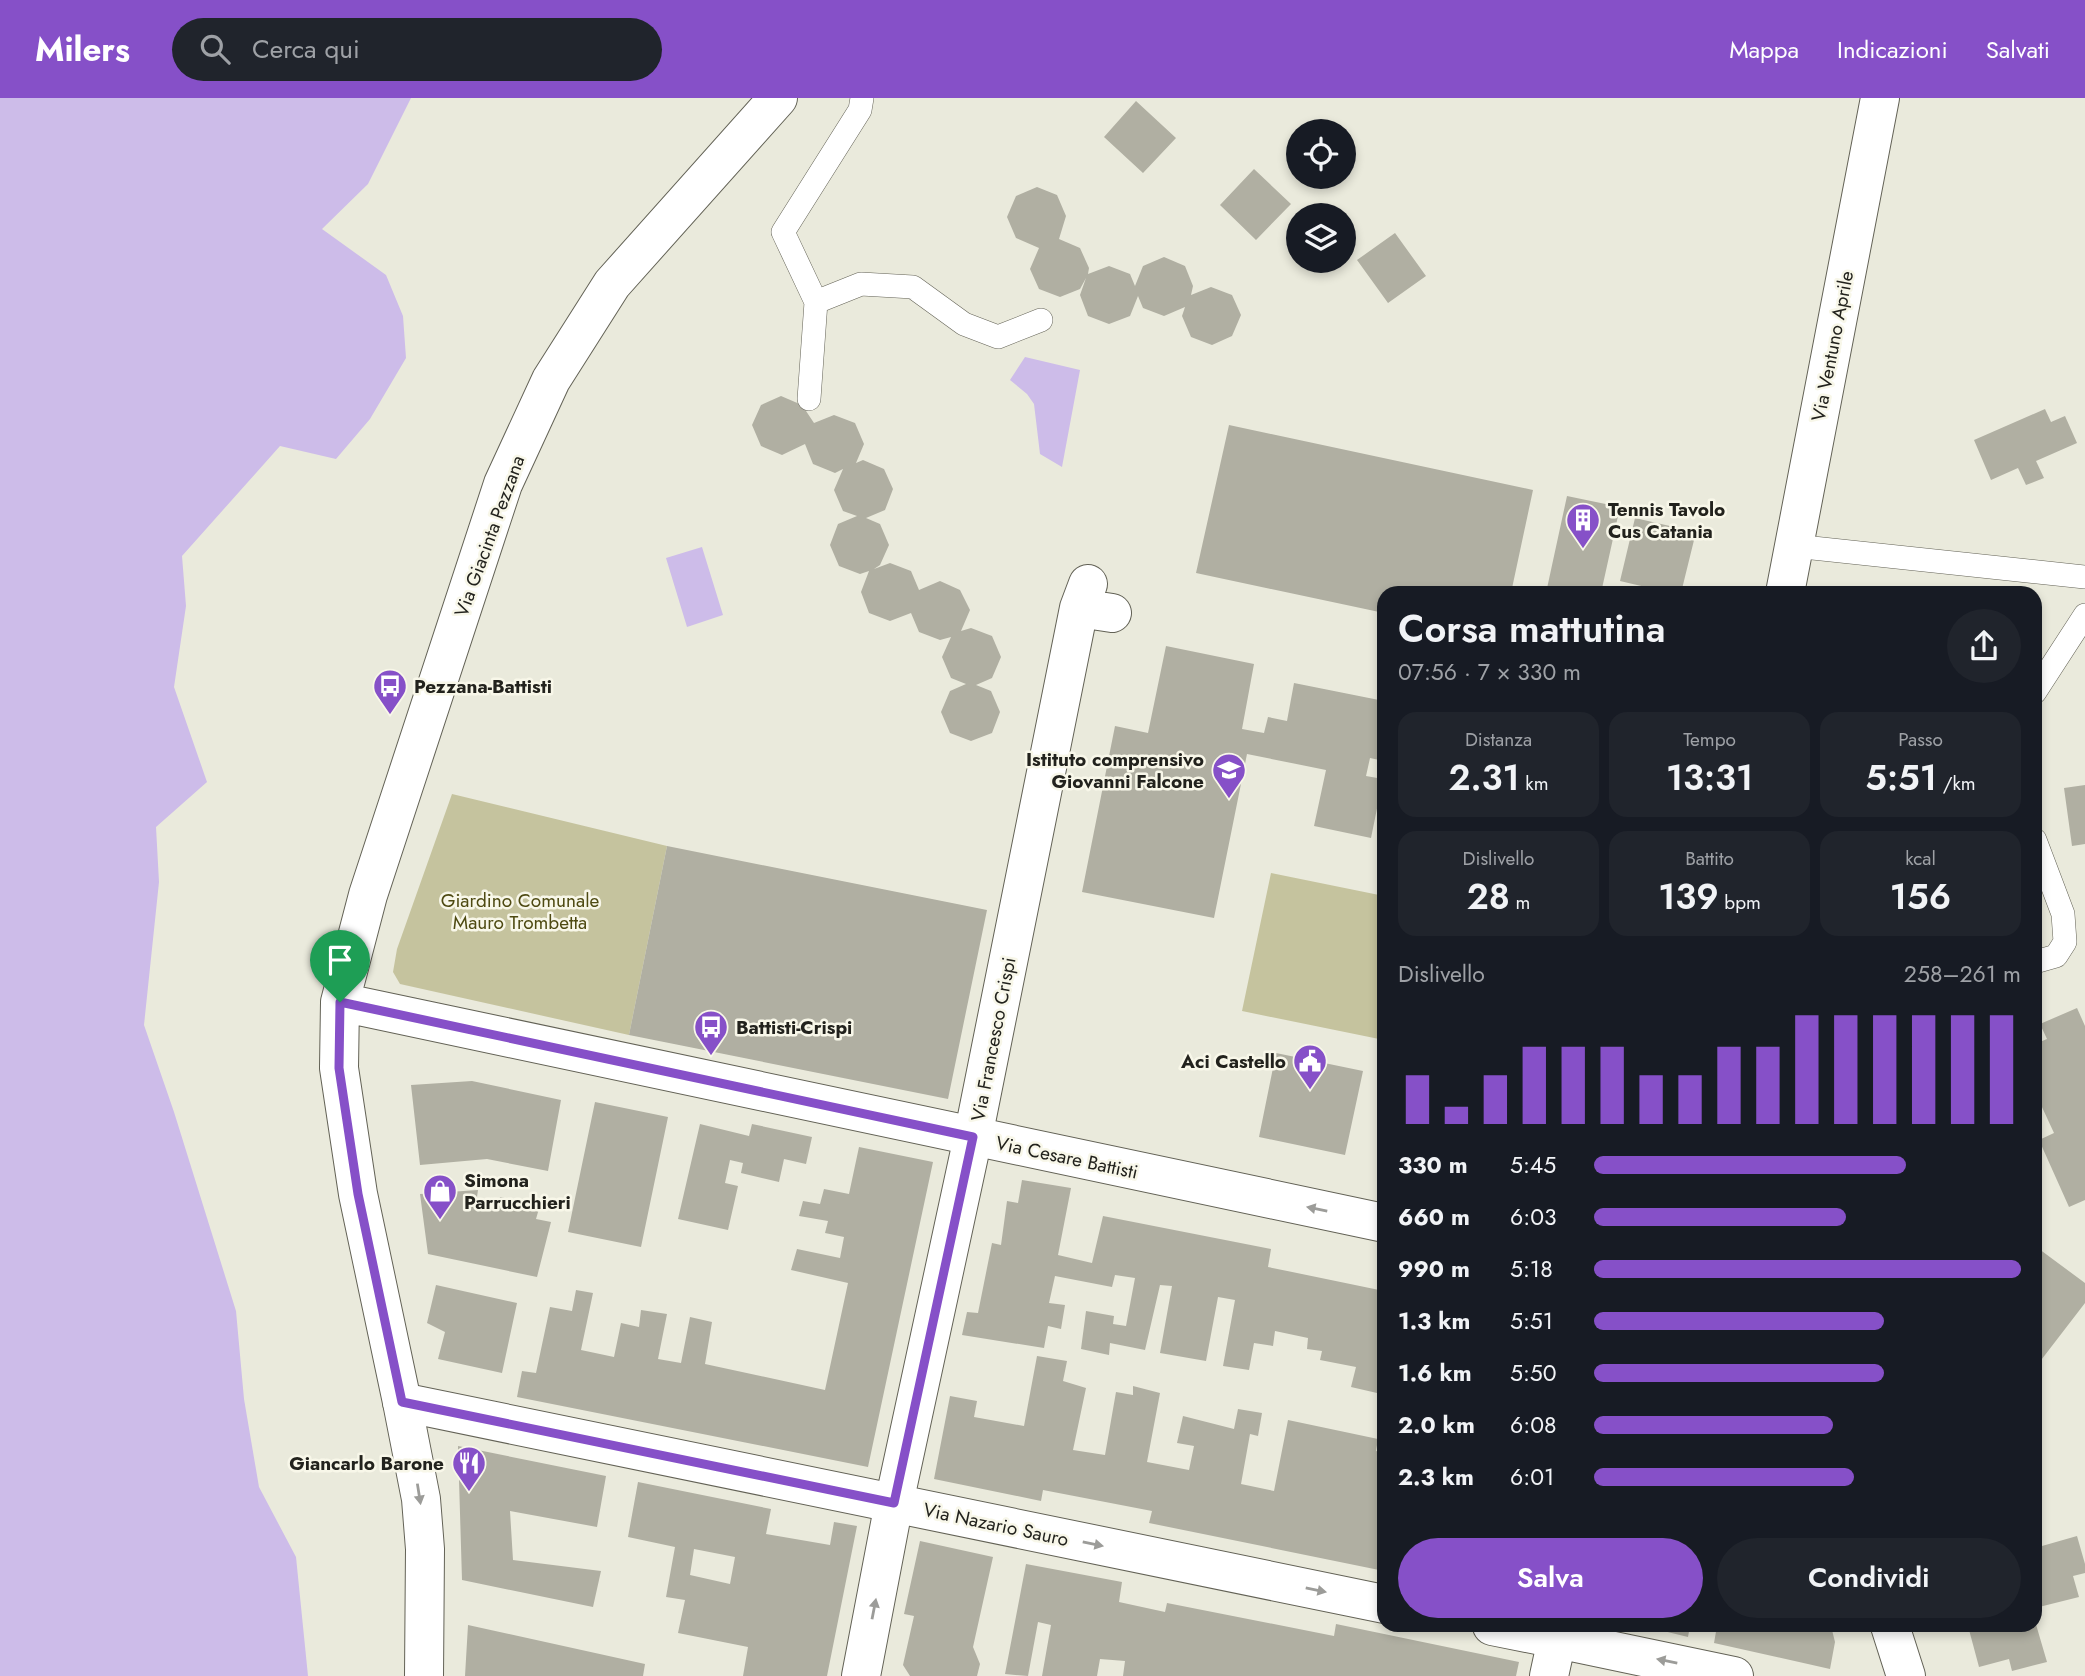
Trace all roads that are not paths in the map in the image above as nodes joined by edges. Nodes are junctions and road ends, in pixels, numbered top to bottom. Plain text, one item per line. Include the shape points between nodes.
1 (779, 98) edge
2 (862, 98) edge
3 (1880, 98) edge
4 (816, 302) junction
5 (1041, 320) dead end
6 (809, 399) dead end
7 (1794, 546) junction
8 (2085, 577) edge
9 (1786, 586) edge
10 (1093, 602) dead end
11 (2085, 615) edge
12 (2042, 681) edge
13 (2042, 858) edge
14 (2042, 960) edge
15 (340, 1002) junction
16 (973, 1137) junction
17 (1377, 1222) edge
18 (402, 1402) junction
19 (894, 1503) junction
20 (1377, 1603) edge
21 (1558, 1632) edge
22 (1892, 1632) edge
23 (1734, 1675) edge
24 (424, 1676) edge
25 (861, 1676) edge
26 (1549, 1676) edge
27 (1906, 1676) edge

1 - 15 main road, Via Giacinta Pezzana via 612,284 551,380 503,484 368,895
2 - 4 lane via 860,110 783,232
3 - 7 main road, Via Ventuno Aprile
4 - 5 lane via 861,284 913,287 964,324 998,337
4 - 6 lane
7 - 8 lane
7 - 9 main road, Via Ventuno Aprile
10 - 16 main road, Via Francesco Crispi
11 - 12 lane
13 - 14 lane via 2063,914 2066,942 2056,956
15 - 16 main road, Via Cesare Battisti
15 - 18 main road, Via Giacinta Pezzana via 339,1068 358,1194
17 -> 16 main road, Via Cesare Battisti
16 - 19 main road, Via Francesco Crispi
18 - 19 main road, Via Nazario Sauro
18 -> 24 main road, Via Giacinta Pezzana via 425,1549
19 -> 20 main road, Via Nazario Sauro
25 -> 19 main road, Via Francesco Crispi
23 -> 21 main road
21 - 26 main road
22 - 27 main road

